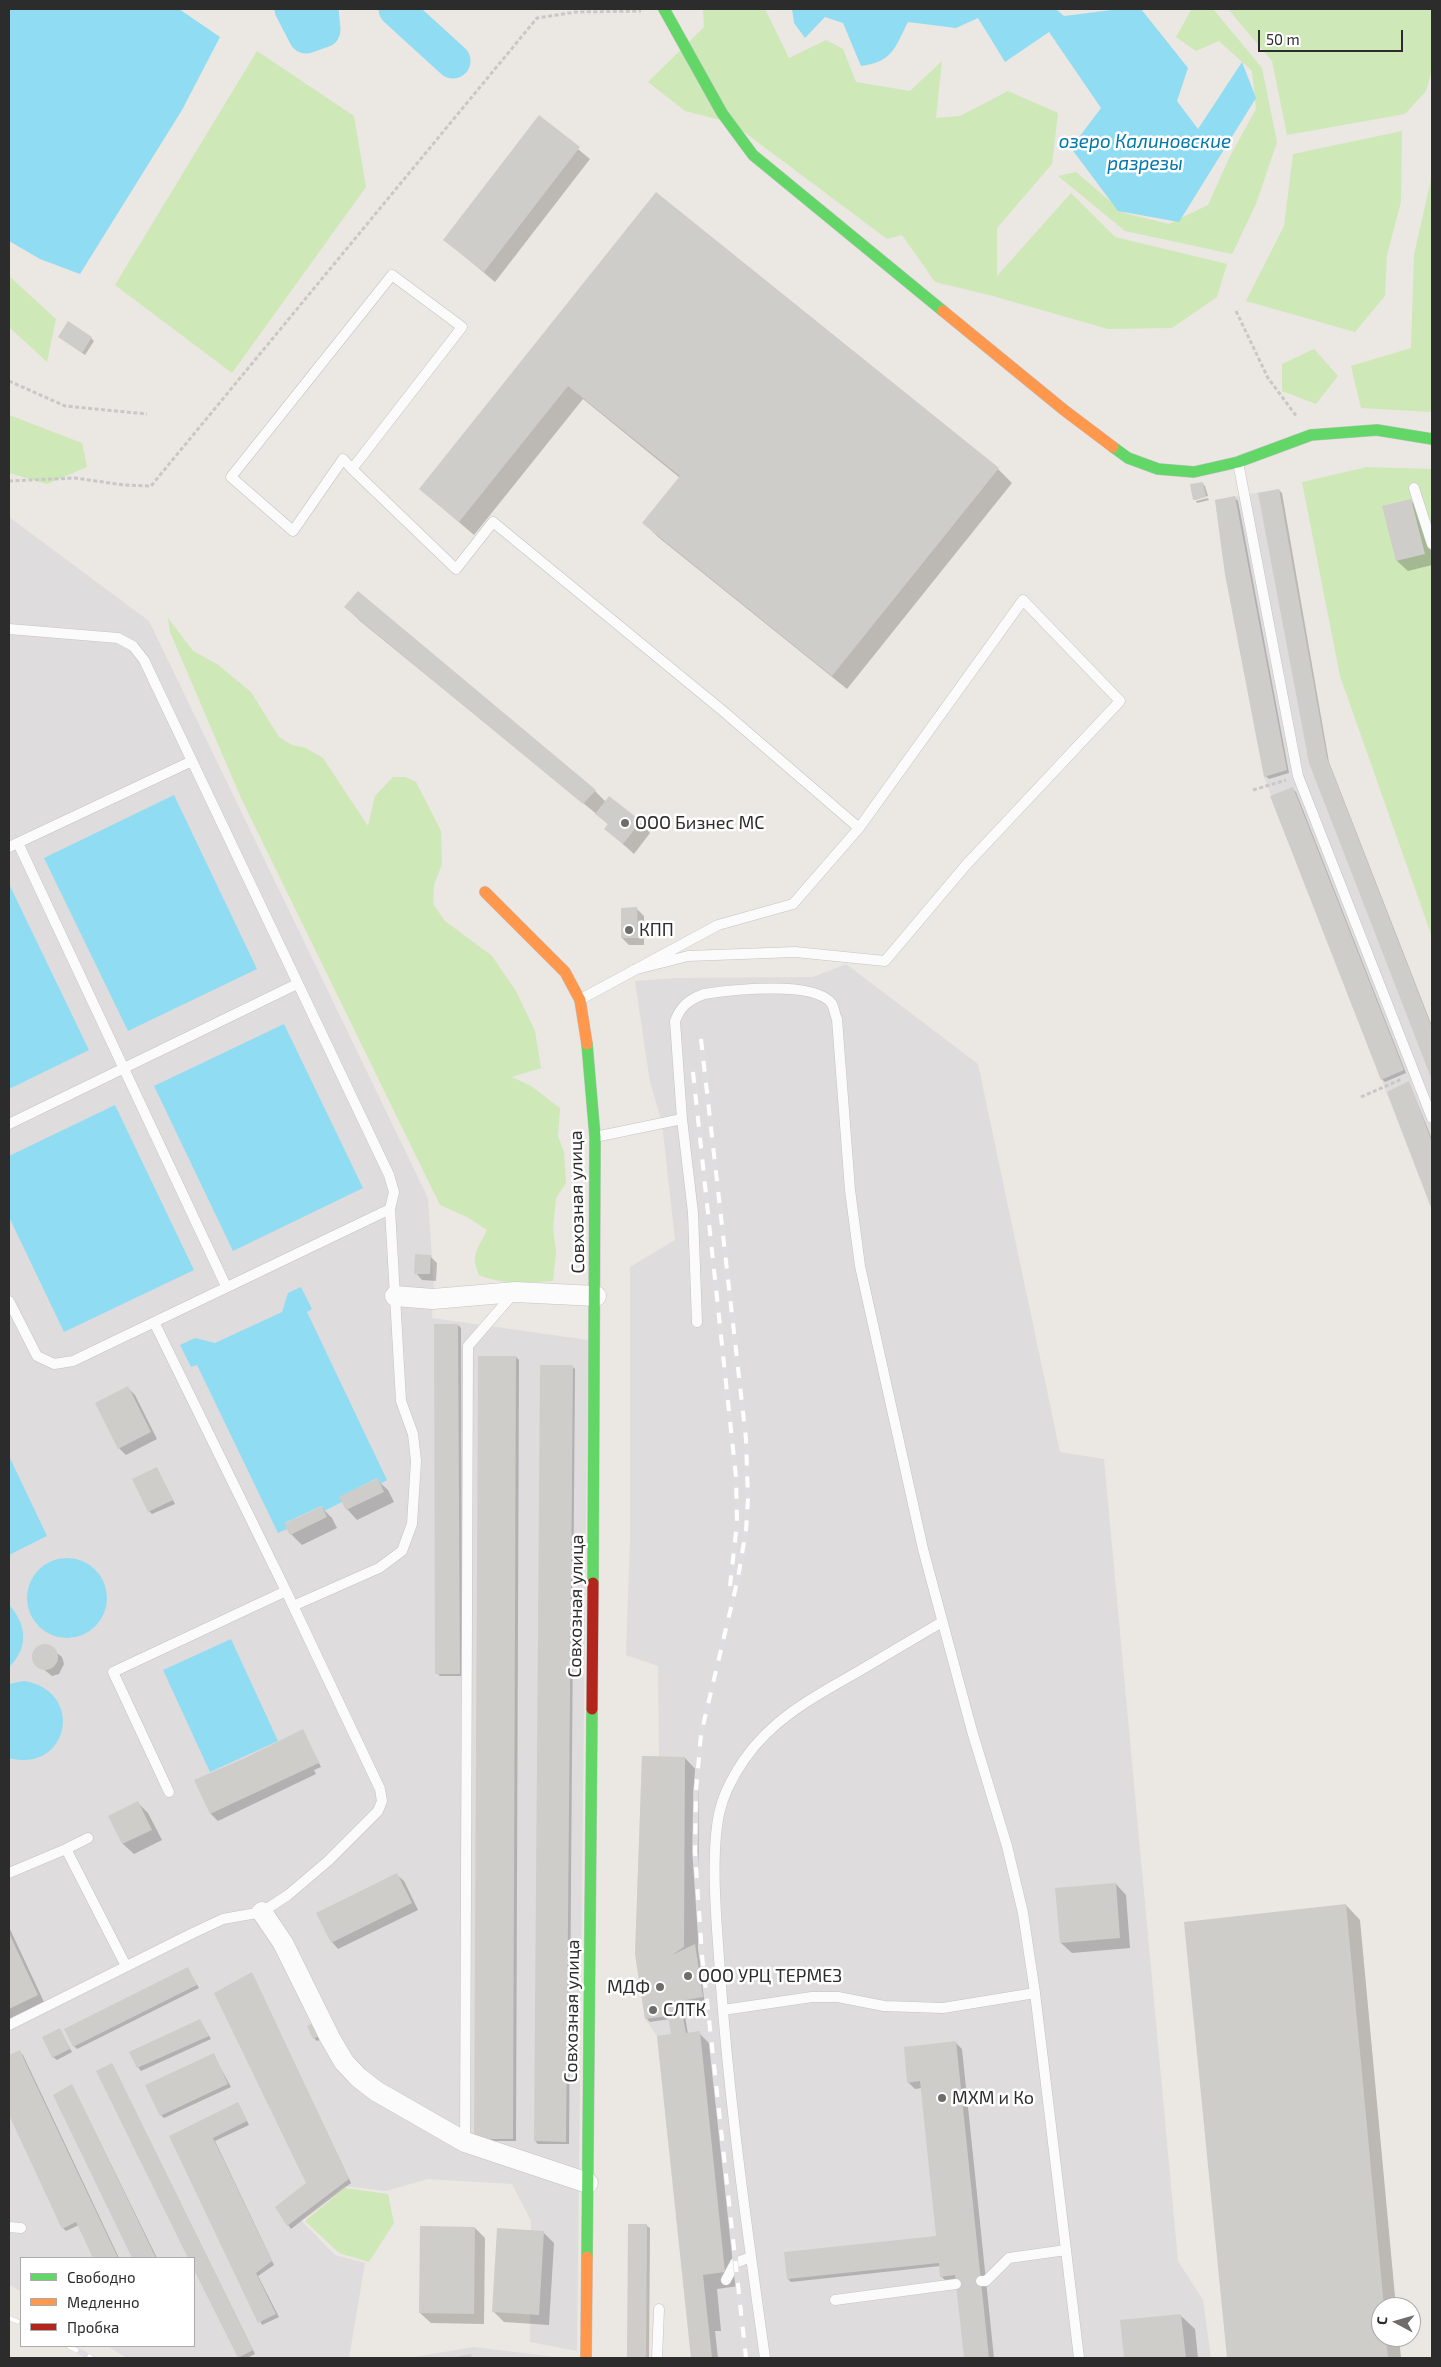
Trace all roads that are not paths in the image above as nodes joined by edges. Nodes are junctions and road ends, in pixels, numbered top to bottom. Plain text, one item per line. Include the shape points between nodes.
1 (664, 9) edge
2 (1432, 439) edge
3 (1238, 462) junction
4 (352, 469) junction
5 (1414, 488) dead end
6 (1432, 544) edge
7 (9, 629) edge
8 (192, 761) junction
9 (859, 828) junction
10 (13, 845) edge
11 (486, 892) dead end
12 (633, 970) junction
13 (297, 984) junction
14 (580, 1000) junction
15 (124, 1068) junction
16 (1432, 1118) edge
17 (682, 1119) junction
18 (9, 1124) edge
19 (595, 1137) junction
20 (390, 1209) junction
21 (226, 1286) junction
22 (515, 1292) junction
23 (395, 1296) junction
24 (596, 1296) junction
25 (9, 1300) edge
26 (154, 1322) junction
27 (698, 1322) dead end
28 (286, 1591) junction
29 (293, 1606) junction
30 (942, 1622) junction
31 (169, 1792) dead end
32 (88, 1838) dead end
33 (66, 1849) junction
34 (9, 1873) edge
35 (262, 1912) junction
36 (126, 1966) junction
37 (1035, 1993) junction
38 (723, 2010) junction
39 (9, 2025) edge
40 (465, 2142) junction
41 (588, 2184) junction
42 (9, 2227) edge
43 (21, 2228) dead end
44 (1066, 2250) junction
45 (751, 2257) junction
46 (726, 2280) dead end
47 (981, 2281) dead end
48 (956, 2284) dead end
49 (835, 2300) dead end
50 (659, 2308) dead end
51 (586, 2358) edge
52 (657, 2358) edge
53 (765, 2358) edge
54 (1079, 2358) edge

1 - 3 street via 722,113 753,155 1064,410 1128,458 1158,469 1194,472
2 - 3 street via 1377,430 1311,435
3 - 16 lane via 1298,776
4 - 4 lane via 462,327 392,274 231,477 292,531 342,459
4 - 9 lane via 456,569 493,522 723,711
5 - 6 lane
7 - 8 lane via 118,638 133,646 144,660
8 - 10 lane
8 - 13 lane
9 - 12 lane via 793,904 718,925
9 - 12 lane via 1023,600 1120,701 966,865 885,961 794,952 688,956
10 - 15 lane
11 - 14 street, Совхозная улица via 565,972
12 - 14 lane
13 - 15 lane
13 - 20 lane via 389,1175 394,1192
14 - 19 street, Совхозная улица via 586,1028
15 - 18 lane
15 - 21 lane
17 - 19 lane
17 - 27 lane via 693,1213
17 - 30 lane via 675,1021 680,1008 692,999 718,992 787,989 820,995 832,1004 837,1019 850,1190 860,1266
19 - 24 street, Совхозная улица
20 - 21 lane
20 - 23 lane
21 - 26 lane
22 - 23 street via 433,1299
22 - 24 street
22 - 40 lane via 468,1346
23 - 29 lane via 401,1401 413,1434 416,1461 412,1524 402,1550 378,1568
24 - 41 street, Совхозная улица
25 - 26 lane via 37,1356 54,1364 72,1361
26 - 28 lane
28 - 29 lane
28 - 31 lane via 113,1672
29 - 35 lane via 375,1777 382,1801 374,1816 335,1854 295,1889
30 - 37 lane via 1007,1846 1023,1913
30 - 38 lane via 798,1706 770,1729 744,1759 728,1786 719,1814 716,1854
32 - 33 lane
33 - 34 lane
33 - 36 lane
35 - 36 lane via 223,1919
35 - 40 street via 283,1943 344,2062 376,2091
36 - 39 lane
37 - 38 lane via 943,2008 812,1997
37 - 44 lane
38 - 45 lane
40 - 41 street
41 - 51 street, Совхозная улица
42 - 43 lane
44 - 47 lane via 1009,2258
44 - 54 lane
45 - 46 lane via 736,2263
45 - 53 lane
48 - 49 lane
50 - 52 lane

